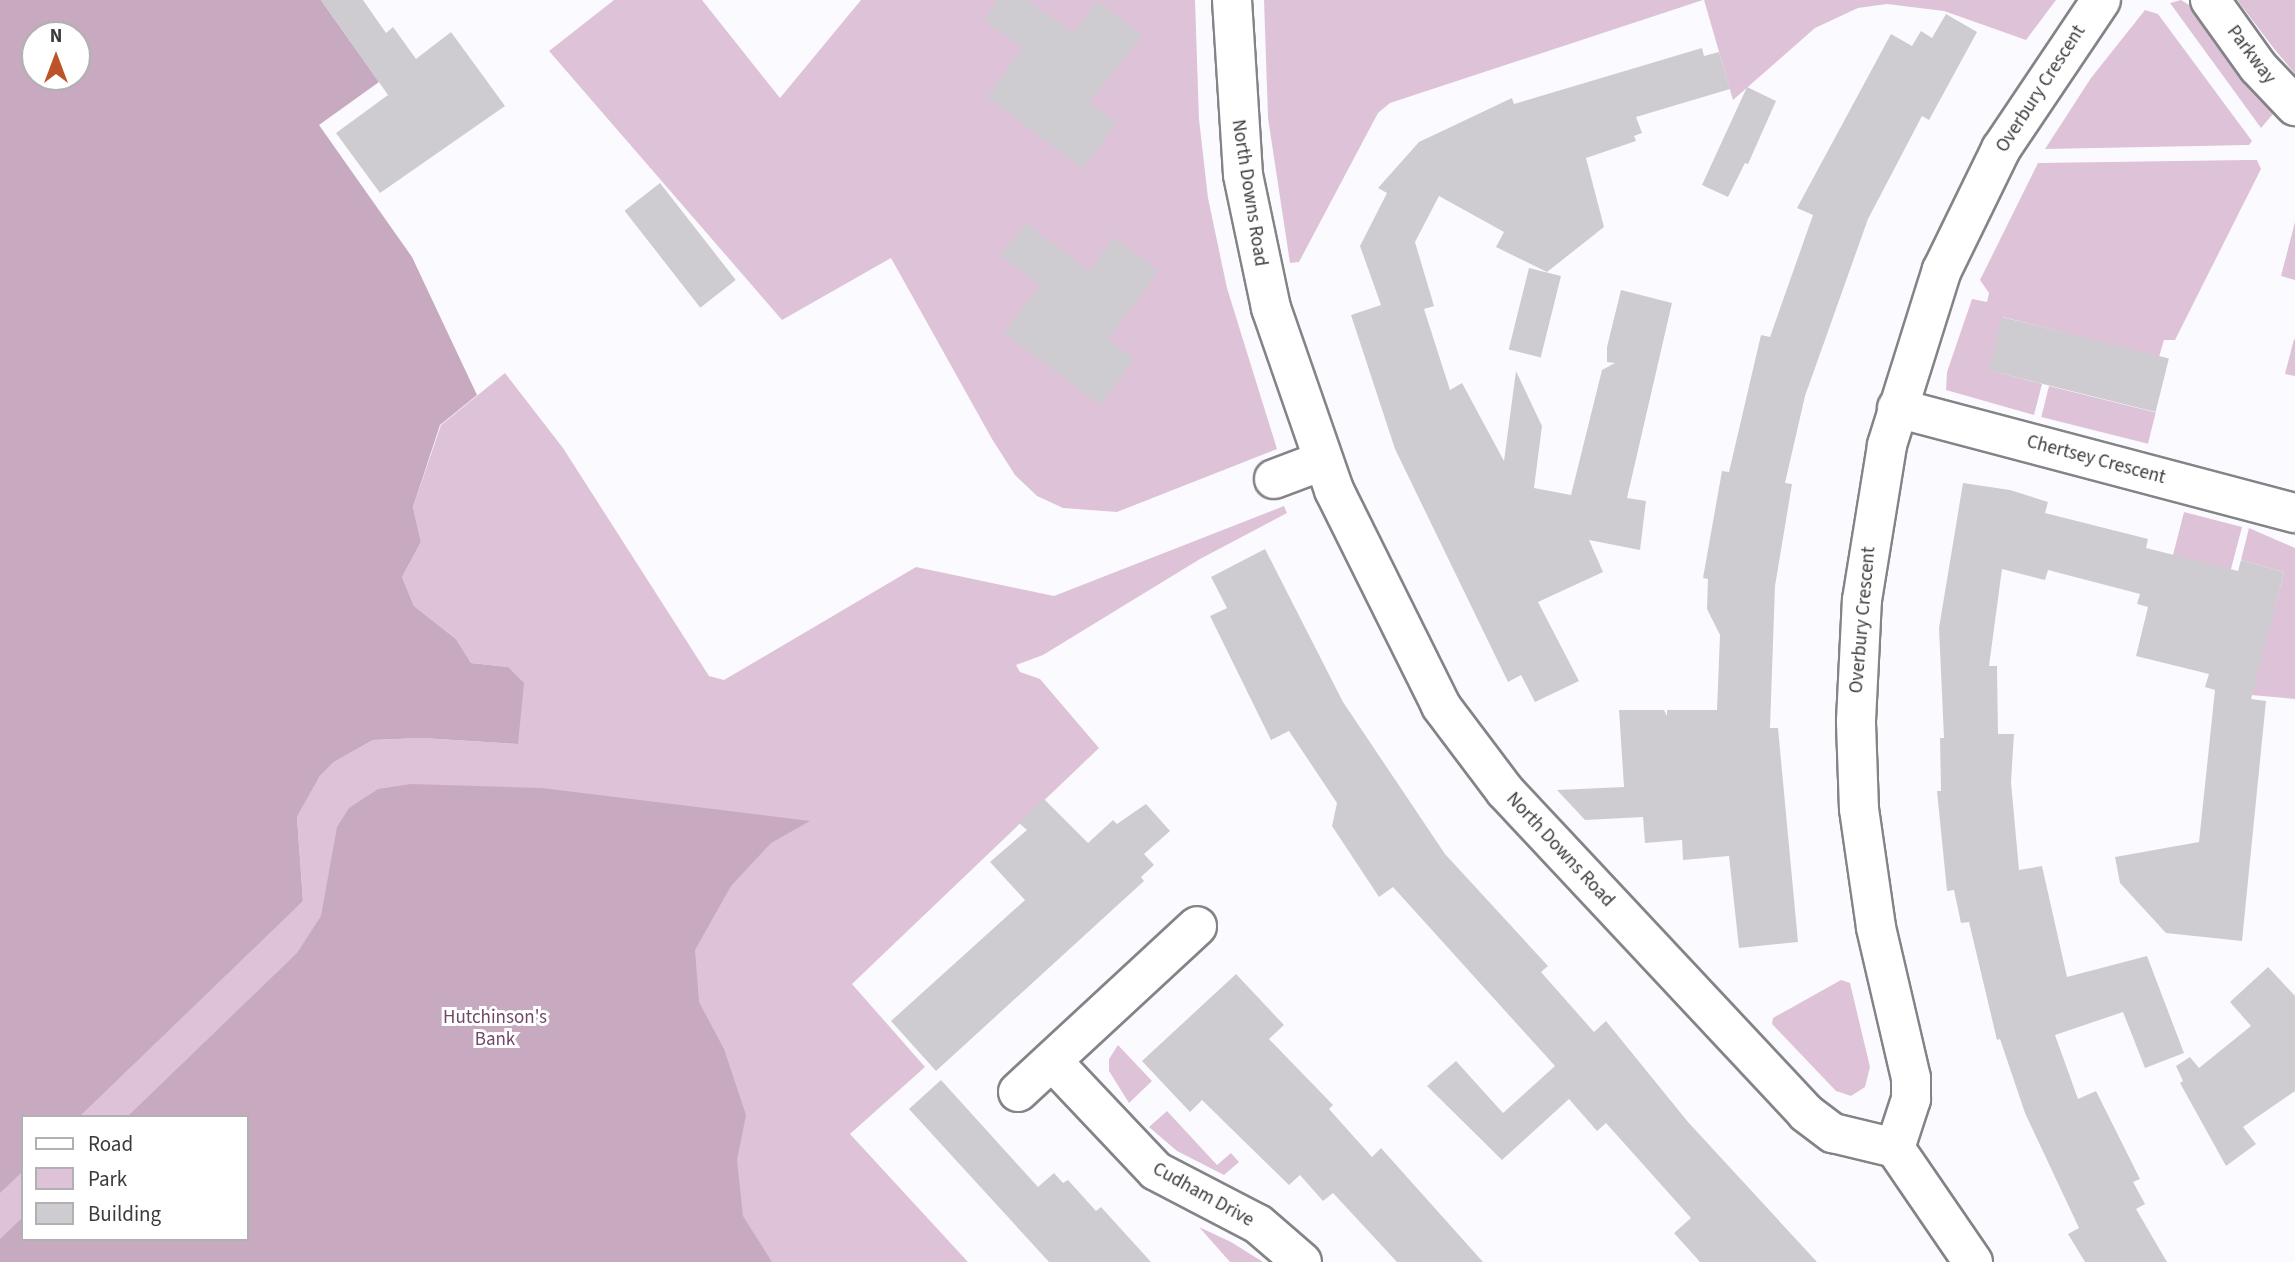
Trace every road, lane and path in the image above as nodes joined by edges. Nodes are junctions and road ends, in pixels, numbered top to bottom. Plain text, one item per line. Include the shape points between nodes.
1 (1232, 0) edge
2 (2101, 0) edge
3 (2210, 0) edge
4 (2295, 106) edge
5 (1896, 408) junction
6 (1322, 461) junction
7 (1274, 478) dead end
8 (2295, 513) edge
9 (1197, 926) dead end
10 (1052, 1060) junction
11 (1018, 1091) dead end
12 (1895, 1148) junction
13 (1303, 1262) edge
14 (1973, 1262) edge

1 - 6 street, North Downs Road via 1238,131 1253,237 1281,343
2 - 5 street, Overbury Crescent via 2026,108 1982,184 1933,295
3 - 4 street, Parkway via 2259,67
5 - 8 street, Chertsey Crescent
5 - 12 street, Overbury Crescent via 1868,546 1856,711 1859,809 1870,893 1911,1078 1911,1099
6 - 7 street
6 - 12 street, North Downs Road via 1424,675 1477,759 1805,1113 1833,1133
9 - 10 street
10 - 11 street
10 - 13 street, Cudham Drive via 1156,1171 1258,1224
12 - 14 street

